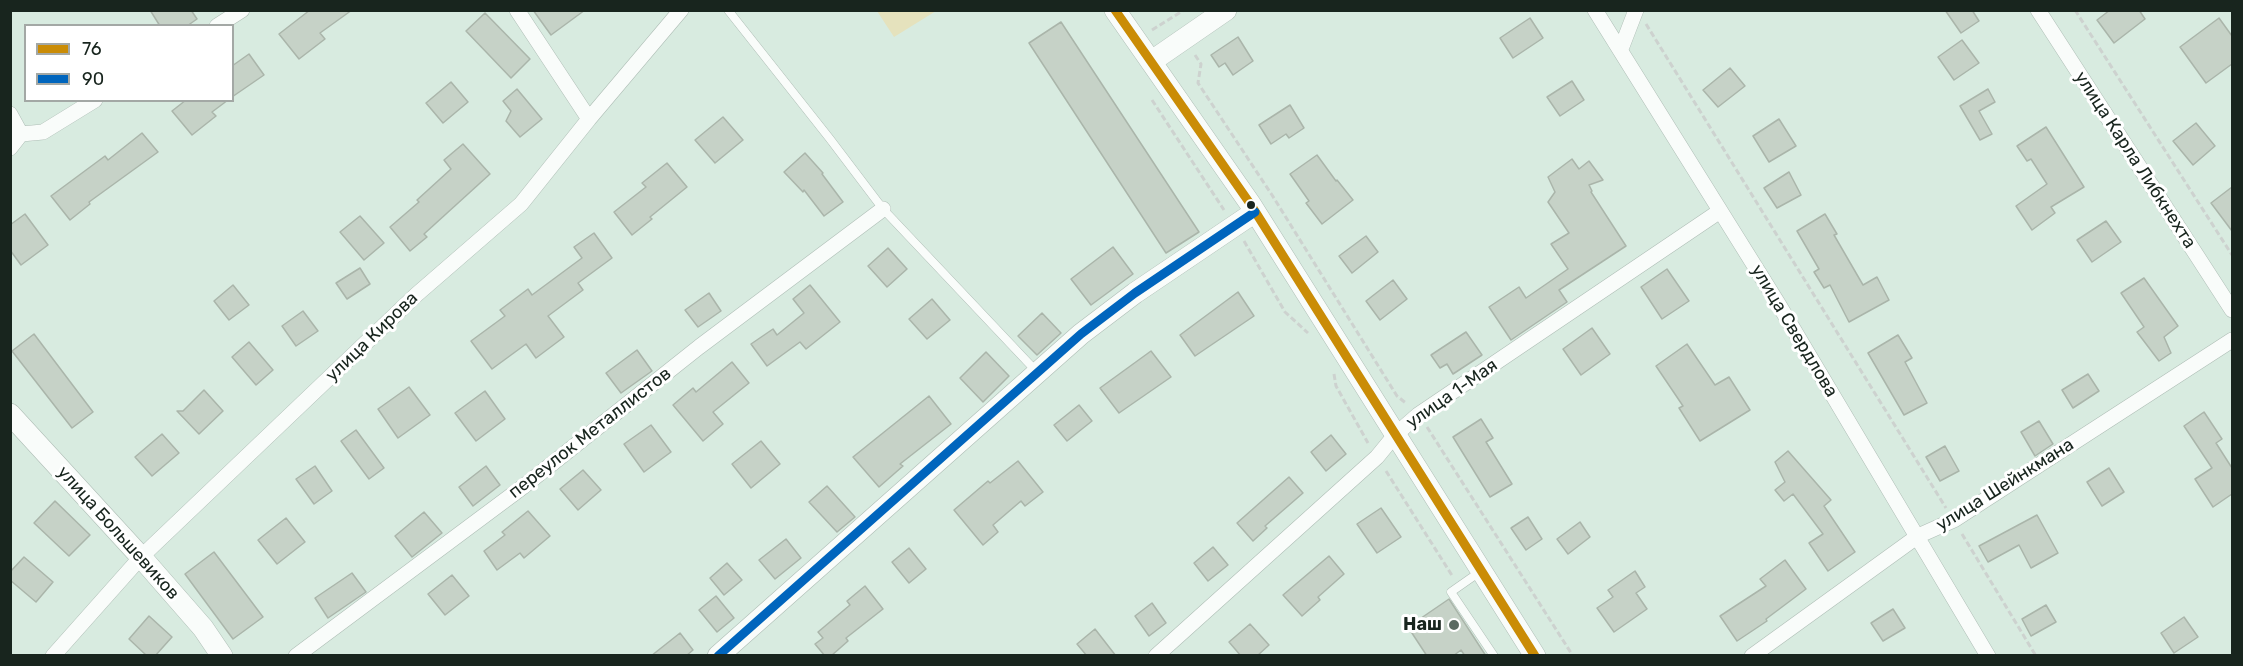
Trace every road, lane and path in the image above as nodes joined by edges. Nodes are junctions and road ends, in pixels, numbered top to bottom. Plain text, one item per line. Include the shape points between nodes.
1 (242, 10) edge
2 (517, 10) edge
3 (681, 10) edge
4 (728, 10) edge
5 (1115, 10) edge
6 (1184, 10) edge
7 (1226, 10) edge
8 (1595, 10) edge
9 (2038, 10) edge
10 (2075, 10) edge
11 (1640, 16) edge
12 (220, 24) edge
13 (1145, 29) dead end
14 (1184, 37) junction
15 (1620, 49) junction
16 (1152, 61) junction
17 (1152, 100) dead end
18 (92, 102) edge
19 (10, 114) edge
20 (589, 119) junction
21 (21, 134) junction
22 (10, 148) edge
23 (883, 209) junction
24 (1720, 211) junction
25 (1255, 212) junction
26 (1235, 226) junction
27 (2232, 255) edge
28 (2232, 310) edge
29 (1308, 333) dead end
30 (2232, 340) edge
31 (1333, 365) dead end
32 (1038, 373) junction
33 (10, 414) edge
34 (1418, 415) junction
35 (1395, 435) junction
36 (1377, 457) junction
37 (1954, 520) junction
38 (1918, 536) junction
39 (141, 557) junction
40 (1482, 570) junction
41 (1458, 586) junction
42 (53, 656) edge
43 (222, 656) edge
44 (296, 656) edge
45 (718, 656) edge
46 (1156, 656) edge
47 (1494, 656) edge
48 (1535, 656) edge
49 (1573, 656) edge
50 (1752, 656) edge
51 (1988, 656) edge
52 (2036, 656) edge

1 - 12 street
2 - 20 street
3 - 20 street, улица Кирова
4 - 23 lane
5 - 16 street
6 - 13 path via 1152,30
7 - 14 street
8 - 15 street, улица Свердлова
9 - 28 street, улица Карла Либкнехта
10 - 27 path
11 - 15 street
11 - 37 path
14 - 16 street
14 - 34 path via 1201,64 1198,83 1397,396
15 - 24 street, улица Свердлова
16 - 25 street
17 - 26 path
18 - 21 street via 44,132
19 - 21 street
20 - 39 street, улица Кирова via 521,204 416,295
21 - 22 street
23 - 32 lane
23 - 44 street, переулок Металлистов
24 - 34 street, улица 1-Мая
24 - 38 street, улица Свердлова
25 - 26 street
25 - 35 street
26 - 29 path via 1285,312
26 - 32 street via 1135,293
30 - 37 street, улица Шейнкмана
31 - 36 path via 1336,386
32 - 45 street
33 - 39 street, улица Большевиков
34 - 35 street, улица 1-Мая
34 - 49 path
35 - 36 street, улица 1-Мая
35 - 40 street
36 - 41 path
36 - 46 street, улица 1-Мая
37 - 38 street, улица Шейнкмана
37 - 52 path
38 - 50 street, улица Шейнкмана
38 - 51 street, улица Свердлова
39 - 42 street, улица Кирова
39 - 43 street, улица Большевиков via 203,628
40 - 41 lane
40 - 48 street
41 - 47 lane via 1451,592

